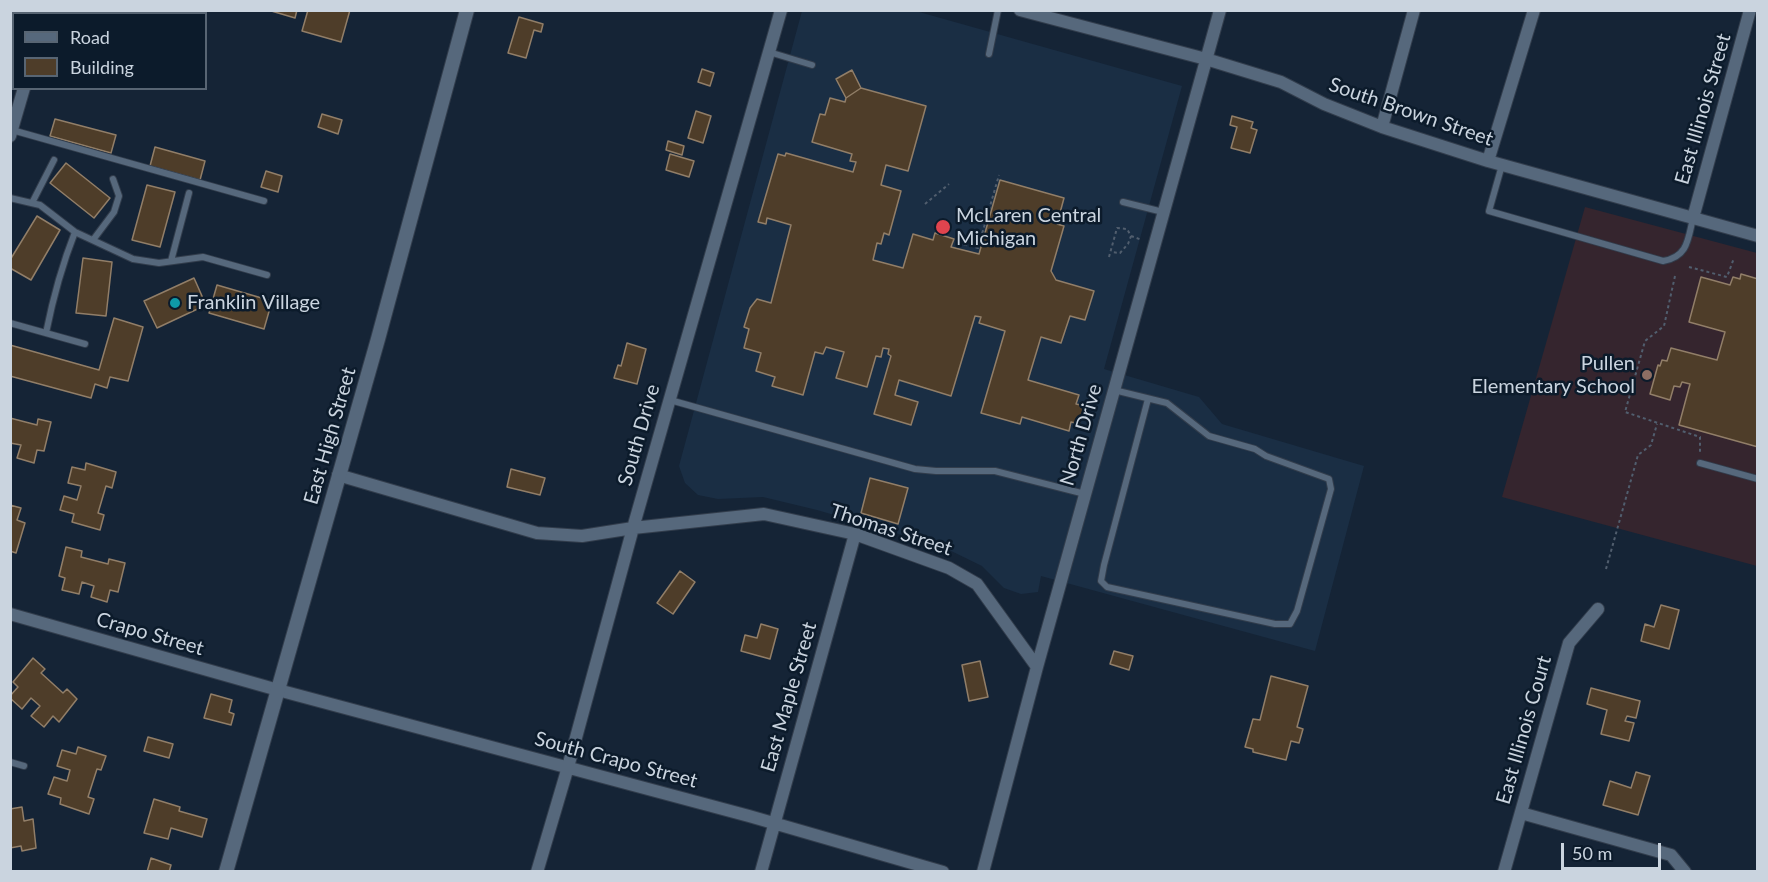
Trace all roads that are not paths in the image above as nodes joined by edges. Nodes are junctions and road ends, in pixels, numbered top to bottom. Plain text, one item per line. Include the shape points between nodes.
1 (468, 10) edge
2 (781, 10) edge
3 (998, 10) edge
4 (1020, 10) edge
5 (1221, 10) edge
6 (1414, 10) edge
7 (1534, 10) edge
8 (1750, 10) edge
9 (769, 52) junction
10 (989, 54) dead end
11 (1206, 59) junction
12 (812, 65) dead end
13 (23, 90) edge
14 (1382, 127) junction
15 (11, 133) edge
16 (54, 160) dead end
17 (1488, 161) junction
18 (1502, 164) junction
19 (113, 179) dead end
20 (189, 193) dead end
21 (10, 198) edge
22 (264, 201) dead end
23 (1123, 202) dead end
24 (32, 203) junction
25 (1163, 213) junction
26 (1693, 218) junction
27 (75, 231) junction
28 (1758, 236) edge
29 (93, 240) junction
30 (171, 261) junction
31 (267, 275) dead end
32 (10, 323) edge
33 (46, 333) junction
34 (85, 344) dead end
35 (1114, 390) junction
36 (1148, 399) junction
37 (670, 400) junction
38 (1700, 463) road end
39 (338, 475) junction
40 (1758, 479) edge
41 (1085, 494) junction
42 (633, 528) junction
43 (855, 534) junction
44 (1598, 609) dead end
45 (10, 614) edge
46 (1037, 667) junction
47 (278, 690) junction
48 (10, 762) edge
49 (24, 766) dead end
50 (568, 767) junction
51 (1521, 813) junction
52 (775, 823) junction
53 (226, 872) edge
54 (537, 872) edge
55 (761, 872) edge
56 (943, 872) edge
57 (982, 872) edge
58 (1504, 872) edge
59 (1685, 872) edge

1 - 39 street, East High Street
2 - 9 street, South Drive
3 - 10 lane
4 - 11 street, South Brown Street
5 - 11 street, North Drive
6 - 14 street
7 - 17 street
8 - 26 street, East Illinois Street
9 - 12 lane
9 - 37 street, South Drive
11 - 14 street, South Brown Street via 1281,82
11 - 25 street, North Drive
13 - 15 street
14 - 17 street, South Brown Street
15 - 22 lane
16 - 24 lane
17 - 18 street, South Brown Street
18 - 26 street, South Brown Street
18 - 26 lane via 1489,211 1663,261 1680,255
19 - 29 lane via 119,196 114,212
20 - 30 lane
21 - 24 lane
23 - 25 lane
24 - 27 lane via 40,204
25 - 35 street, North Drive
26 - 28 street, South Brown Street
27 - 29 lane
27 - 33 lane via 60,272
29 - 30 lane via 133,259
30 - 31 lane via 203,257
32 - 33 lane
33 - 34 lane
35 - 36 lane
35 - 41 street, North Drive
36 - 36 lane via 1167,403 1209,436 1255,449 1329,479 1331,489 1298,611 1290,624 1107,587 1101,581
37 - 41 lane via 915,470 996,471
37 - 42 street, South Drive
38 - 40 lane
39 - 42 street, Thomas Street via 537,533 582,536
39 - 47 street, East High Street
41 - 46 street, North Drive
42 - 43 street, Thomas Street via 764,514
42 - 50 street, South Drive
43 - 46 street, Thomas Street via 948,568 977,584
43 - 52 street, East Maple Street
44 - 51 street, East Illinois Court via 1569,643
45 - 47 street, Crapo Street
46 - 57 street, North Drive
47 - 50 street, South Crapo Street
47 - 53 street, East High Street
48 - 49 lane
50 - 52 street, South Crapo Street
50 - 54 street, South Drive
51 - 58 street, East Illinois Court
51 - 59 street via 1671,855
52 - 55 street, East Maple Street
52 - 56 street, South Crapo Street

